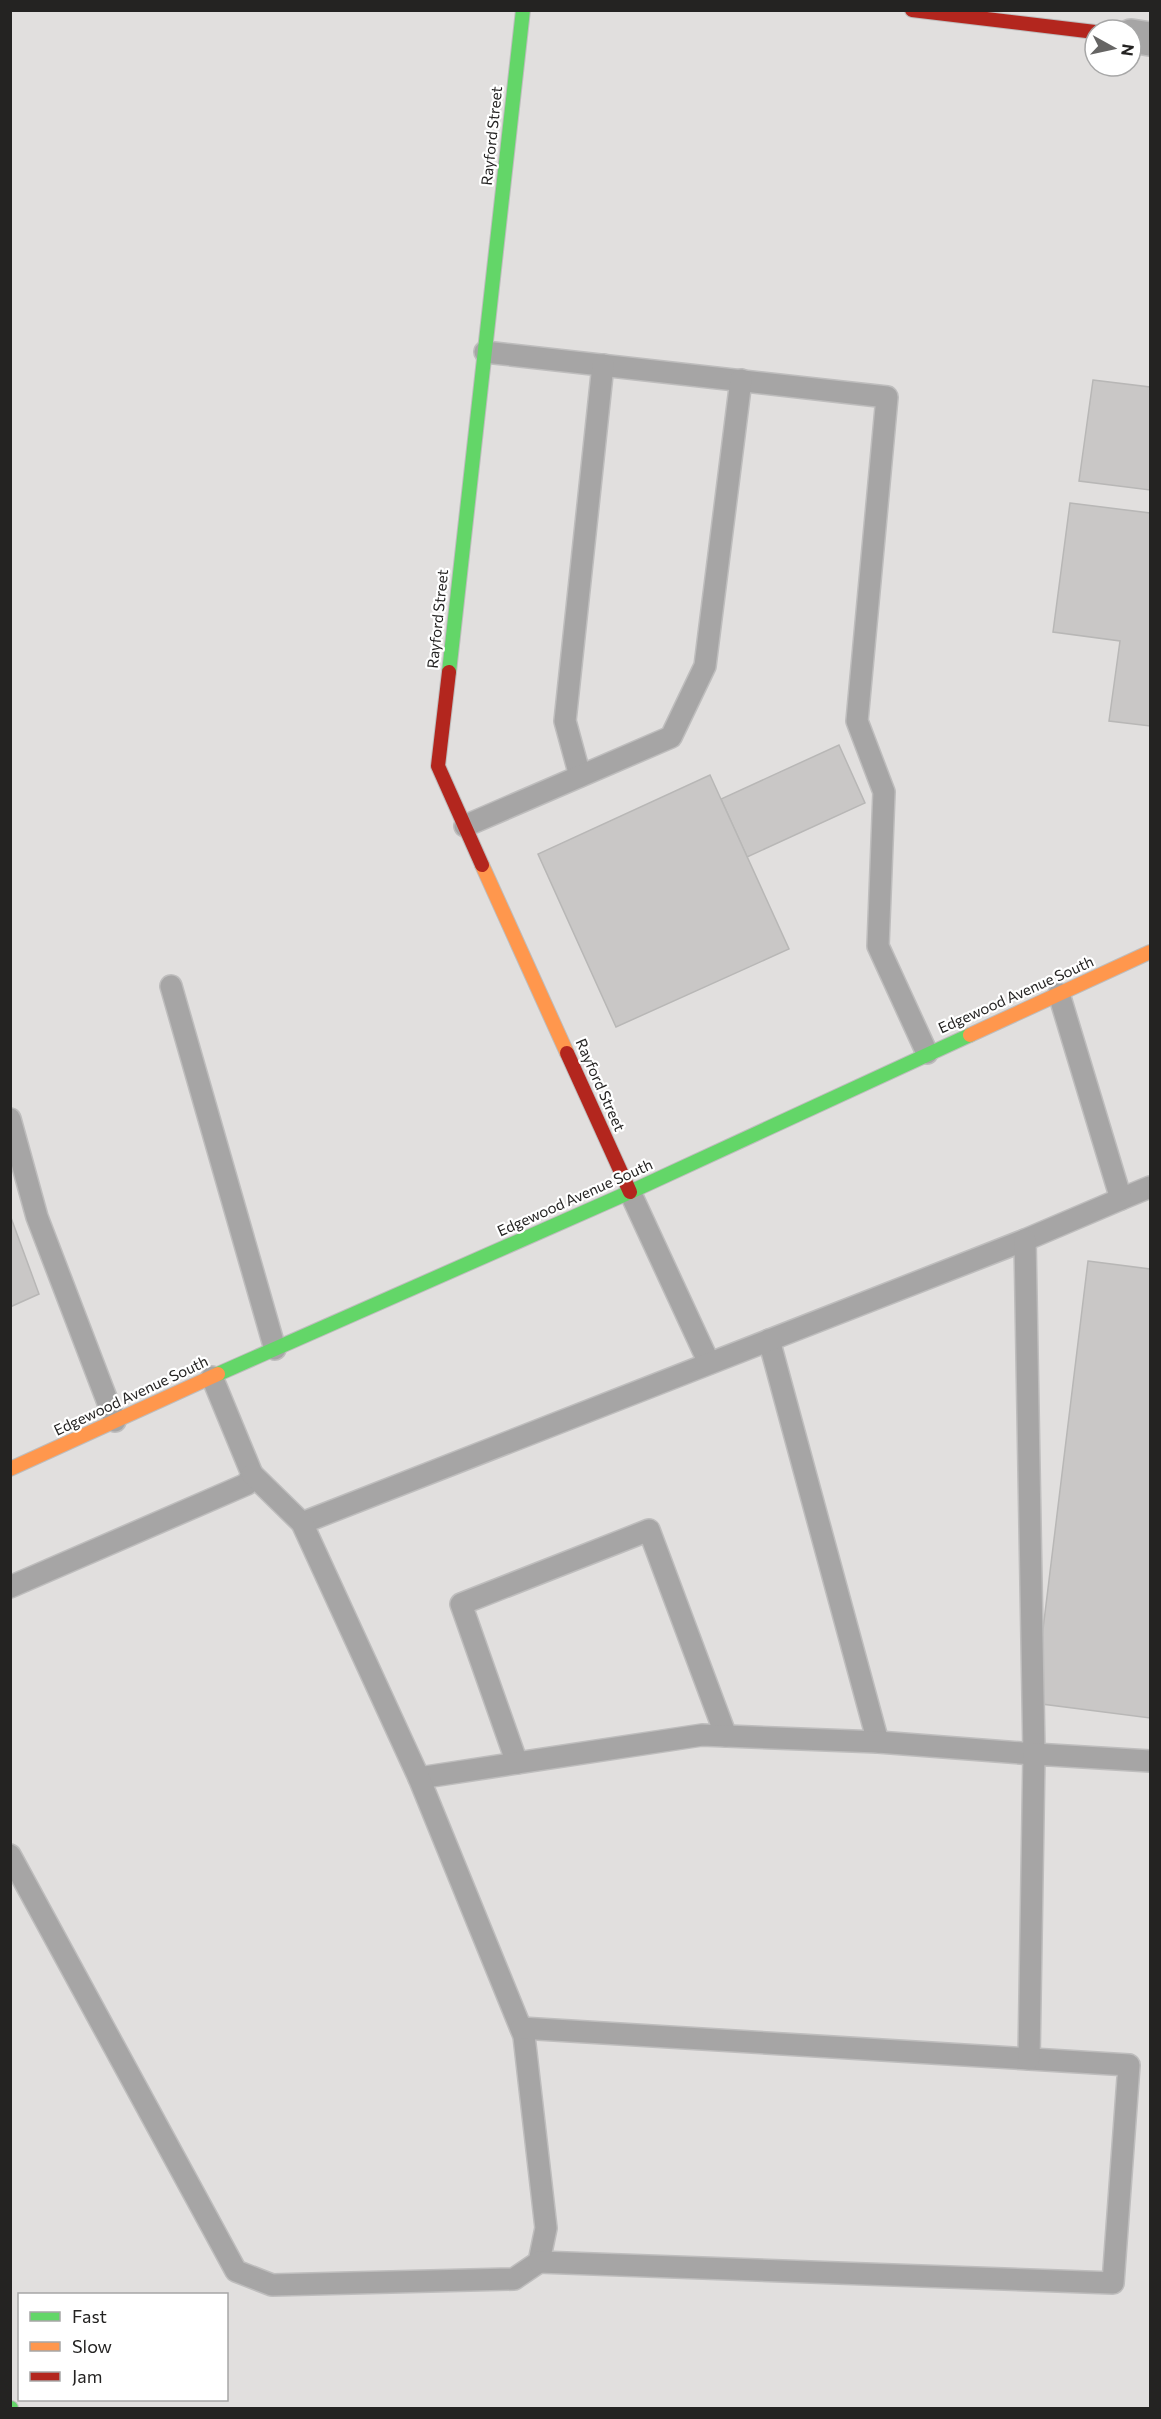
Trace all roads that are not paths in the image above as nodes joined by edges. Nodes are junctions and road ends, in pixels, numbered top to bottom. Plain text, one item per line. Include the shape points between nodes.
1 (523, 10) edge
2 (912, 10) edge
3 (1048, 18) edge
4 (1083, 28) edge
5 (485, 352) junction
6 (603, 365) junction
7 (741, 380) junction
8 (580, 776) junction
9 (465, 826) junction
10 (1150, 952) edge
11 (171, 986) dead end
12 (1059, 994) junction
13 (927, 1053) junction
14 (10, 1119) edge
15 (1150, 1187) edge
16 (630, 1192) junction
17 (1121, 1200) junction
18 (1025, 1240) junction
19 (769, 1340) junction
20 (275, 1349) junction
21 (709, 1364) junction
22 (212, 1377) junction
23 (115, 1421) junction
24 (10, 1469) edge
25 (252, 1474) junction
26 (302, 1523) junction
27 (10, 1587) edge
28 (726, 1736) junction
29 (878, 1742) junction
30 (1034, 1754) junction
31 (1150, 1761) edge
32 (517, 1763) junction
33 (419, 1778) junction
34 (10, 1854) edge
35 (521, 2028) junction
36 (1029, 2059) junction
37 (539, 2262) junction

1 - 5 street, Rayford Street
2 - 3 street
3 - 4 street
5 - 6 lane
5 - 9 street, Rayford Street via 438,766
6 - 7 lane
6 - 8 lane via 565,721
7 - 8 lane via 705,666 671,737
7 - 13 lane via 887,397 857,721 884,792 878,946
8 - 9 lane
9 - 16 street, Rayford Street
10 - 12 street, Edgewood Avenue South
11 - 20 lane
12 - 13 street, Edgewood Avenue South
12 - 17 lane
13 - 16 street, Edgewood Avenue South
14 - 23 lane via 37,1217
15 - 17 lane
16 - 20 street, Edgewood Avenue South
16 - 21 lane
17 - 18 lane
18 - 19 lane
18 - 30 lane
19 - 21 lane
19 - 29 lane
20 - 22 street, Edgewood Avenue South
21 - 26 lane
22 - 23 street, Edgewood Avenue South
22 - 25 lane
23 - 24 street, Edgewood Avenue South
25 - 26 lane
25 - 27 lane via 248,1484
26 - 33 lane
28 - 29 lane
28 - 32 lane via 702,1735
28 - 32 lane via 649,1530 461,1604
29 - 30 lane
30 - 31 lane
30 - 36 lane
32 - 33 lane
33 - 35 lane
34 - 37 lane via 236,2271 272,2285 514,2279
35 - 36 lane
35 - 37 lane via 546,2228
36 - 37 lane via 1129,2065 1113,2283

